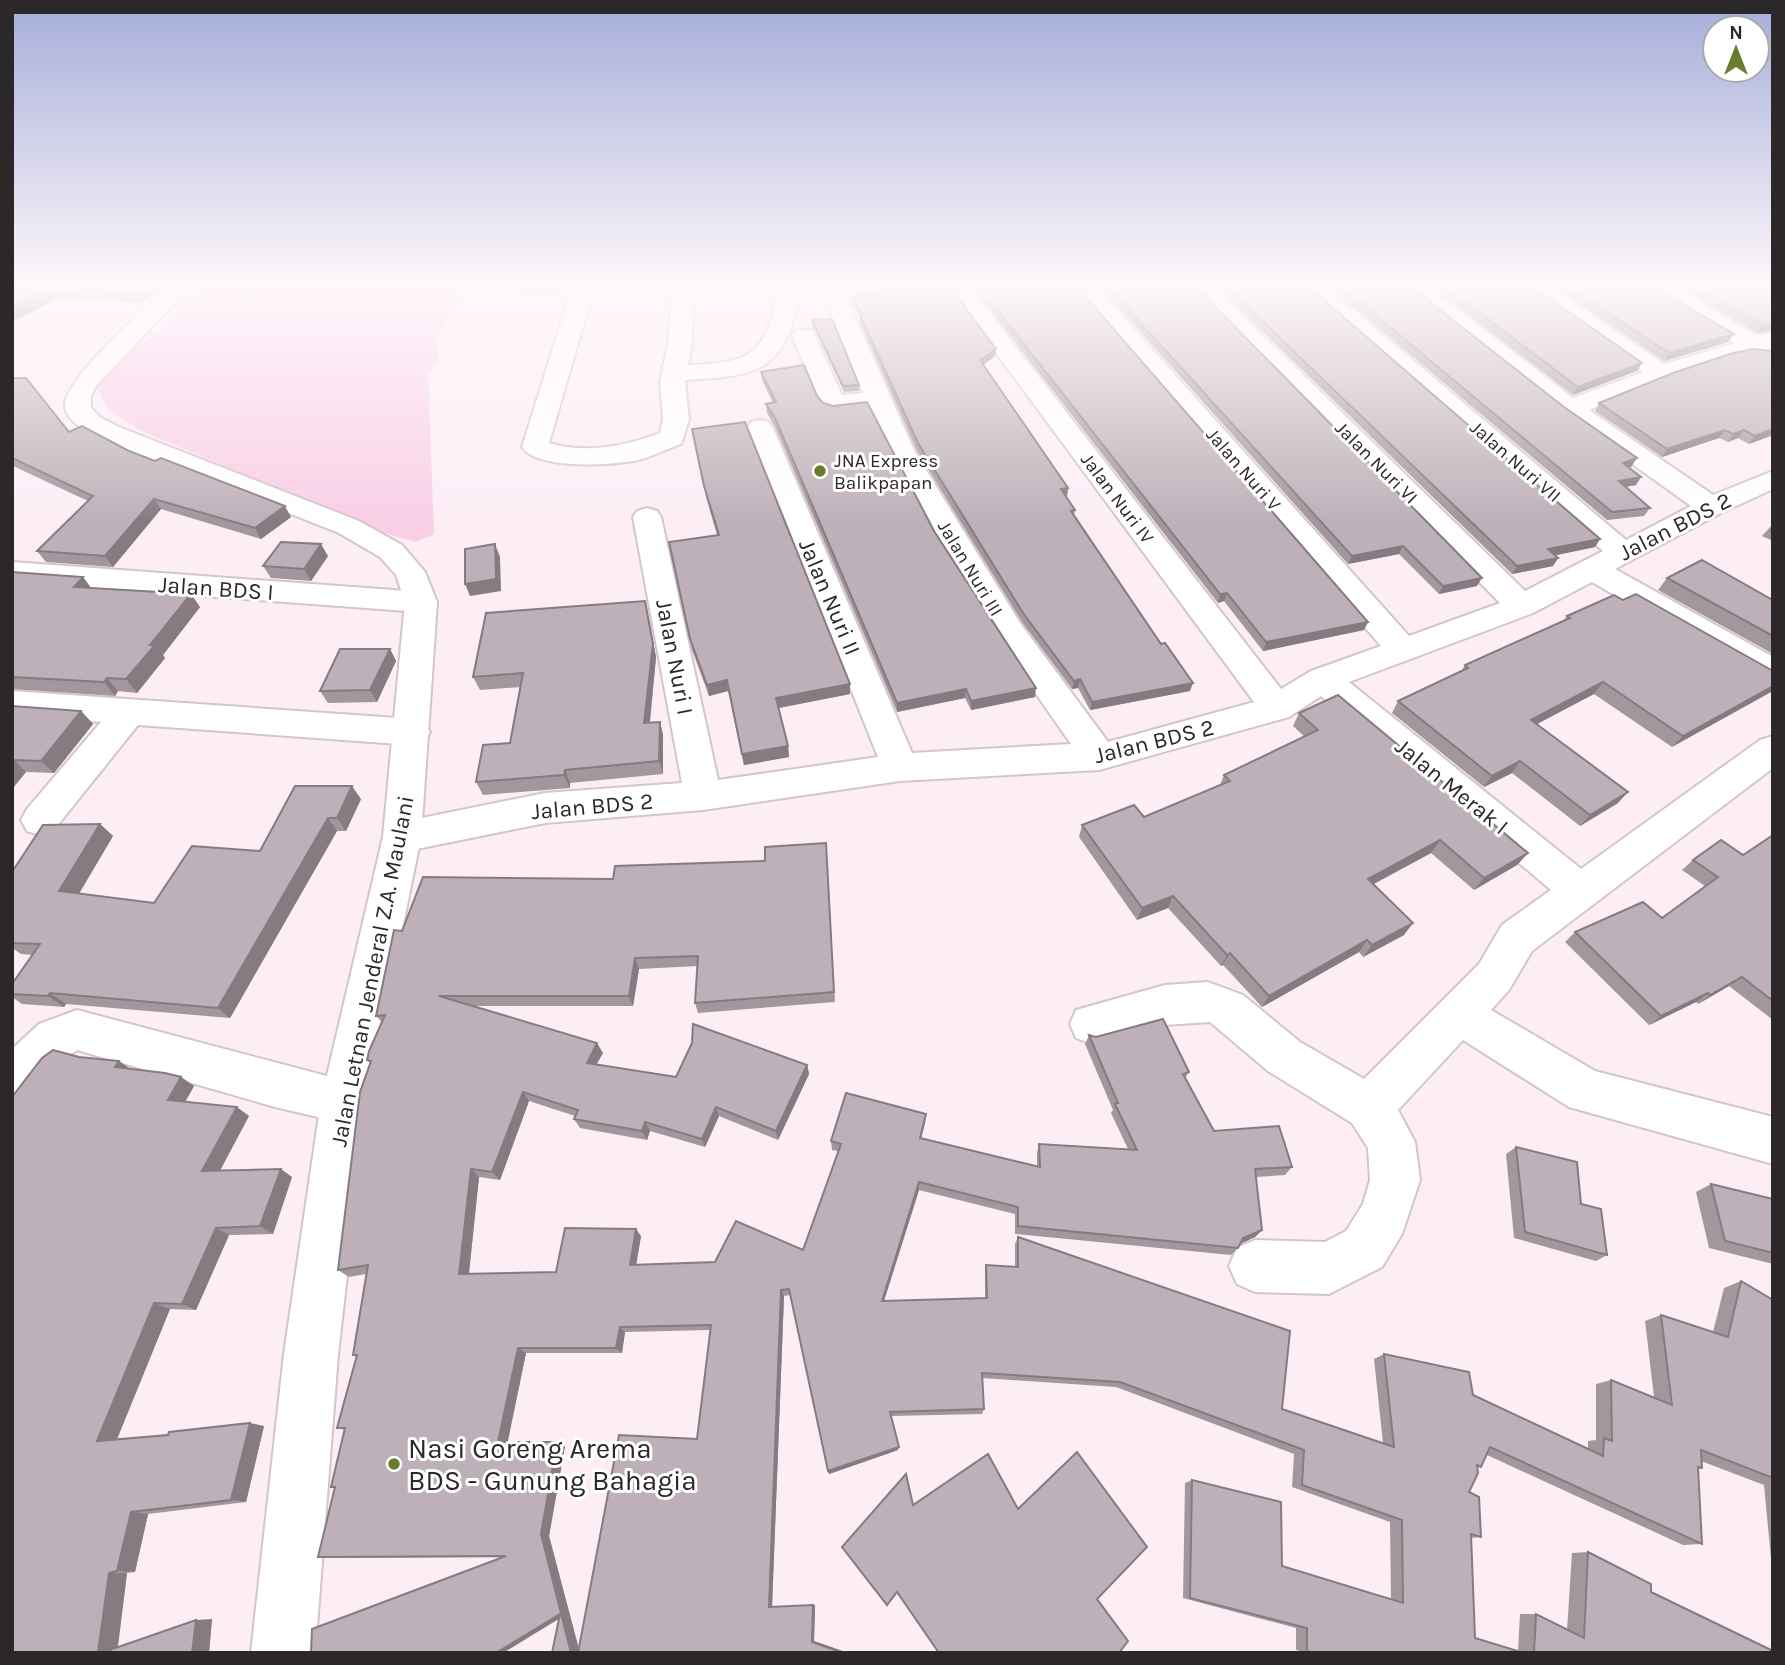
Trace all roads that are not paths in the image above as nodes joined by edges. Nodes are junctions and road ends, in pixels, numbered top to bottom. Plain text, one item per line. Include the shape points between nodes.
1 (102, 366) edge
2 (560, 366) edge
3 (676, 366) edge
4 (747, 366) edge
5 (817, 366) edge
6 (864, 366) edge
7 (1018, 366) edge
8 (1153, 366) edge
9 (1280, 366) edge
10 (1405, 366) edge
11 (1515, 366) edge
12 (1650, 366) edge
13 (1689, 366) edge
14 (674, 373) junction
15 (1661, 373) junction
16 (878, 399) junction
17 (1570, 408) junction
18 (760, 428) dead end
19 (1773, 479) edge
20 (1711, 506) junction
21 (647, 517) dead end
22 (1623, 553) junction
23 (1590, 568) junction
24 (12, 572) edge
25 (421, 602) junction
26 (1522, 606) junction
27 (1403, 650) junction
28 (1773, 672) edge
29 (1323, 680) junction
30 (12, 703) edge
31 (1277, 708) junction
32 (129, 712) junction
33 (412, 732) junction
34 (1773, 749) edge
35 (1099, 757) junction
36 (901, 767) junction
37 (703, 796) junction
38 (40, 820) dead end
39 (402, 837) junction
40 (1581, 892) junction
41 (1457, 1013) junction
42 (1092, 1024) dead end
43 (12, 1087) edge
44 (344, 1101) junction
45 (1369, 1107) junction
46 (1773, 1141) edge
47 (1255, 1266) dead end
48 (283, 1653) edge

1 - 25 street, Jalan Letnan Jenderal Z.A. Maulani via 78,396 78,410 92,424 349,527 391,551 410,572
2 - 14 street via 535,447 563,456 633,453 672,439
3 - 14 street
4 - 14 street
5 - 16 street via 833,404
6 - 16 street, Jalan Nuri III
7 - 31 street, Jalan Nuri IV
8 - 27 street, Jalan Nuri V
9 - 26 street, Jalan Nuri VI
10 - 22 street, Jalan Nuri VII
11 - 17 street
12 - 15 street
13 - 15 street
15 - 17 street
16 - 35 street, Jalan Nuri III via 902,452 1008,630
17 - 20 street
18 - 36 street, Jalan Nuri II
19 - 20 street, Jalan BDS 2
20 - 22 street, Jalan BDS 2
21 - 37 street, Jalan Nuri I
22 - 23 street, Jalan BDS 2
23 - 26 street, Jalan BDS 2
23 - 28 street
24 - 25 street, Jalan BDS I
25 - 33 street, Jalan Letnan Jenderal Z.A. Maulani
26 - 27 street, Jalan BDS 2
27 - 29 street, Jalan BDS 2
29 - 31 street, Jalan BDS 2
29 - 40 street, Jalan Merak I
30 - 32 street
31 - 35 street, Jalan BDS 2
32 - 33 street
32 - 38 street
33 - 39 street, Jalan Letnan Jenderal Z.A. Maulani
34 - 40 street
35 - 36 street, Jalan BDS 2
36 - 37 street, Jalan BDS 2
37 - 39 street, Jalan BDS 2 via 545,808
39 - 44 street, Jalan Letnan Jenderal Z.A. Maulani
40 - 41 street via 1517,938 1494,977
41 - 45 street
41 - 46 street via 1585,1091
42 - 45 street via 1207,1002 1237,1014 1271,1047
43 - 44 street via 43,1045 61,1033 77,1030
44 - 48 street, Jalan Letnan Jenderal Z.A. Maulani via 311,1354
45 - 47 street via 1391,1142 1395,1180 1384,1216 1364,1249 1329,1268

